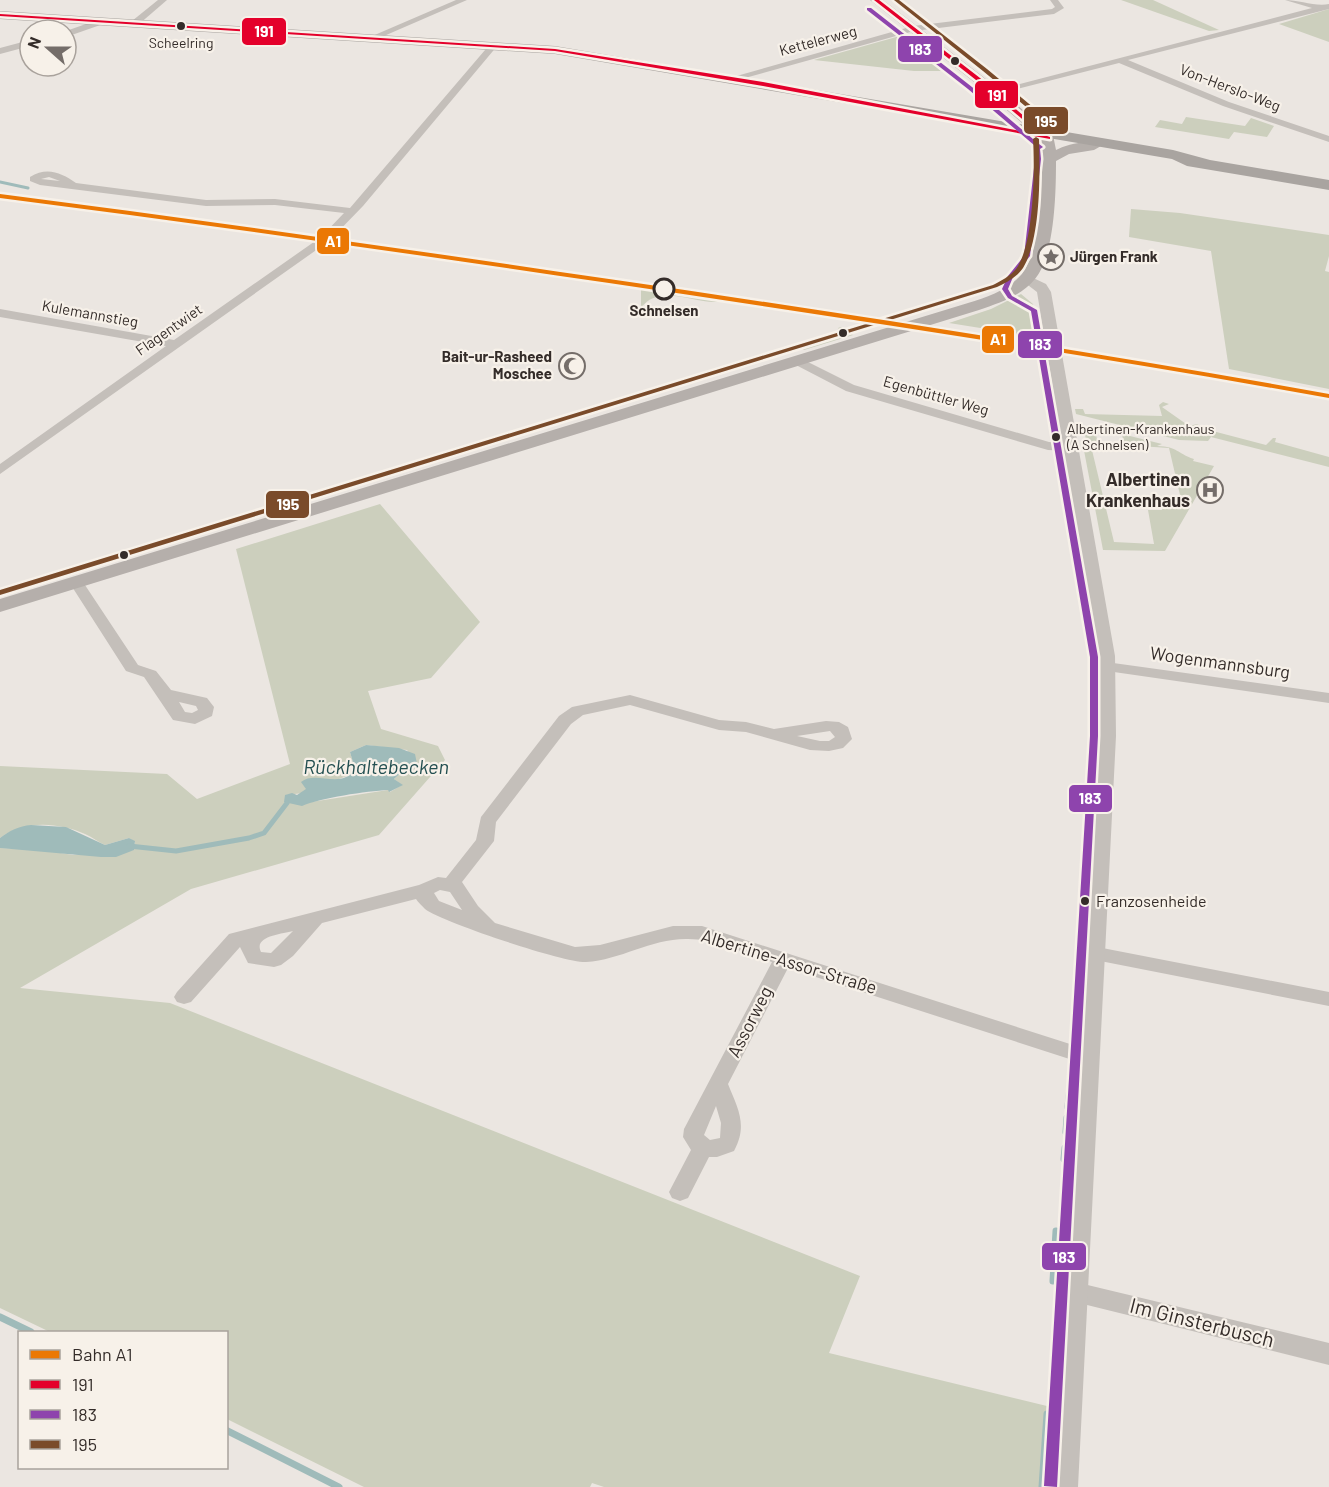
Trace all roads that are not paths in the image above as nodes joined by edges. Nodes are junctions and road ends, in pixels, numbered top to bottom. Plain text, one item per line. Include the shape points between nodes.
1 (163, 0) edge
2 (463, 0) edge
3 (876, 0) edge
4 (1054, 0) edge
5 (1289, 0) edge
6 (1326, 7) edge
7 (0, 15) edge
8 (103, 21) junction
9 (135, 23) junction
10 (78, 29) edge
11 (913, 29) junction
12 (374, 37) junction
13 (494, 45) junction
14 (18, 46) edge
15 (0, 51) edge
16 (1122, 61) junction
17 (731, 79) junction
18 (994, 92) junction
19 (1014, 110) junction
20 (930, 115) junction
21 (985, 122) junction
22 (1044, 135) junction
23 (1329, 139) edge
24 (1094, 146) junction
25 (1050, 159) junction
26 (1204, 163) junction
27 (1329, 185) edge
28 (73, 186) dead end
29 (352, 211) junction
30 (1022, 283) junction
31 (0, 313) edge
32 (174, 344) junction
33 (798, 361) junction
34 (1069, 447) junction
35 (0, 470) edge
36 (76, 582) junction
37 (0, 606) edge
38 (1106, 667) junction
39 (166, 694) dead end
40 (1329, 698) edge
41 (774, 734) dead end
42 (451, 884) junction
43 (425, 890) junction
44 (318, 917) junction
45 (488, 927) junction
46 (258, 932) junction
47 (1092, 952) junction
48 (783, 958) junction
49 (184, 997) dead end
50 (1329, 999) edge
51 (1088, 1057) junction
52 (718, 1085) junction
53 (703, 1148) junction
54 (680, 1192) dead end
55 (1075, 1292) junction
56 (1329, 1354) edge
57 (1063, 1487) edge

1 - 9 street
2 - 12 street
3 - 11 main road
4 - 11 street, Kettelerweg via 1060,8 1054,11
5 - 6 street
6 - 16 street
7 - 8 main road
8 - 9 main road
8 - 10 street
9 - 12 main road
11 - 17 street, Kettelerweg
11 - 18 main road
12 - 13 main road
13 - 17 main road via 589,54
13 - 29 street, Flagentwiet
14 - 15 street
16 - 18 street
16 - 23 street, Von-Herslo-Weg via 1226,104
17 - 20 main road
18 - 19 main road
19 - 21 main road via 1005,117
19 - 22 main road
20 - 21 main road
20 - 22 main road
21 - 22 main road
22 - 24 main road
22 - 25 main road
22 - 26 main road
24 - 25 main road via 1067,149
24 - 26 main road
25 - 30 main road via 1039,260
26 - 27 main road
28 - 29 street via 206,202 275,202
29 - 32 street, Flagentwiet via 325,239
30 - 33 main road via 979,305
30 - 34 street via 1045,303
31 - 32 street, Kulemannstieg
32 - 35 street, Flagentwiet
33 - 34 street, Egenbüttler Weg via 850,388 1048,446
33 - 36 main road
34 - 38 street
36 - 37 main road
36 - 39 street via 132,668 150,675
38 - 40 street, Wogenmannsburg
38 - 47 street via 1106,736
41 - 42 street via 719,725 630,700 578,711 566,720 487,821 485,841
42 - 43 street via 438,883
42 - 45 street
43 - 44 street
43 - 45 street, Albertine-Assor-Straße via 424,897 432,905
44 - 46 street
44 - 46 street via 274,960 255,957 249,950 249,943
45 - 48 street, Albertine-Assor-Straße via 577,956 689,931
46 - 49 street via 231,942
47 - 50 street
47 - 51 street
48 - 51 street, Albertine-Assor-Straße
48 - 52 street, Assorweg
51 - 55 street
52 - 53 street, Assorweg via 694,1129 693,1137
52 - 53 street via 733,1129 732,1138 720,1149
53 - 54 street
55 - 56 street, Im Ginsterbusch
55 - 57 street

